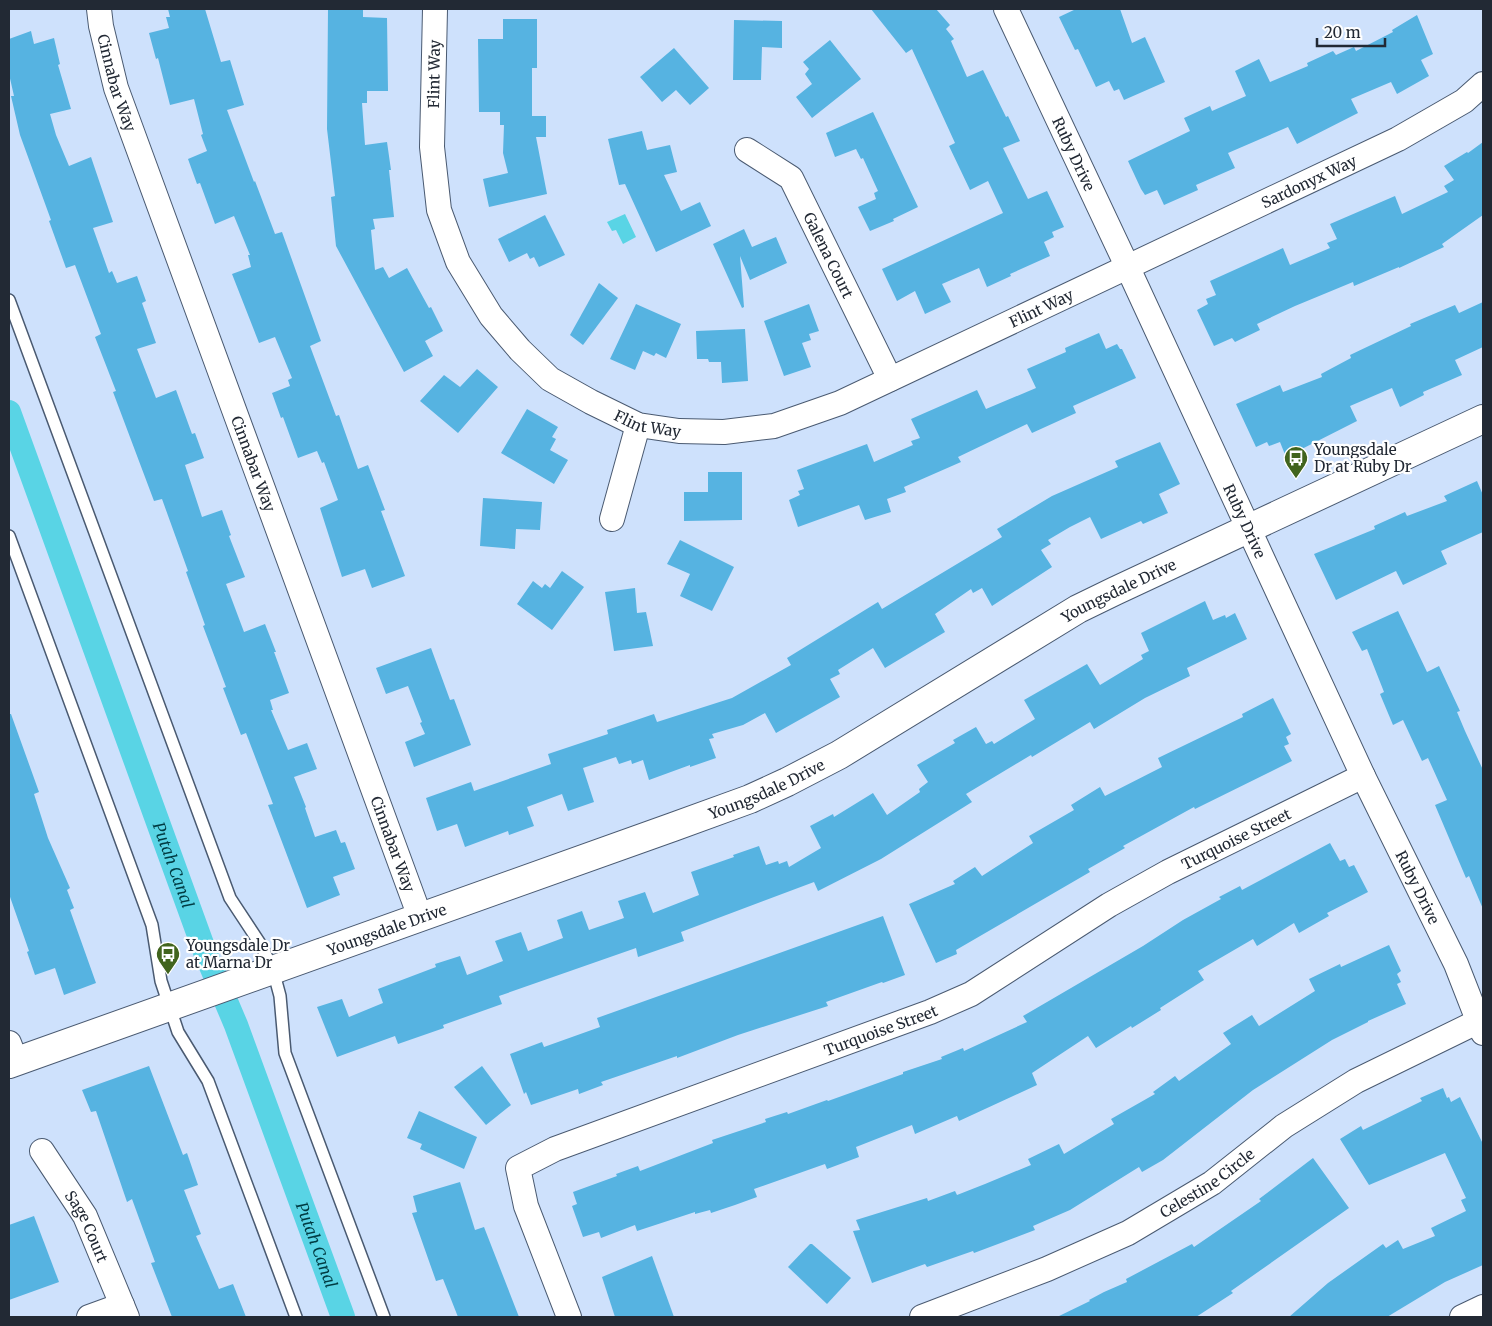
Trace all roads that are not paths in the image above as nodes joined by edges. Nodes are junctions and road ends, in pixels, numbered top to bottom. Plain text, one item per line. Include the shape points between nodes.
1 (99, 9) edge
2 (435, 9) edge
3 (1006, 9) edge
4 (1483, 84) edge
5 (747, 150) dead end
6 (1128, 268) junction
7 (9, 300) edge
8 (890, 379) junction
9 (1483, 419) edge
10 (638, 425) junction
11 (612, 519) dead end
12 (1248, 528) junction
13 (9, 536) edge
14 (1363, 776) junction
15 (420, 917) junction
16 (265, 973) junction
17 (173, 1006) junction
18 (1482, 1024) edge
19 (11, 1056) edge
20 (42, 1151) dead end
21 (1483, 1307) edge
22 (125, 1311) edge
23 (89, 1317) edge
24 (296, 1317) edge
25 (384, 1317) edge
26 (569, 1317) edge
27 (922, 1317) edge
28 (1462, 1317) edge

1 - 15 street, Cinnabar Way via 116,88
2 - 10 street, Flint Way via 432,147 439,210 458,262 491,316 550,379
3 - 6 street, Ruby Drive
4 - 6 street, Sardonyx Way via 1464,101 1398,139
5 - 8 street, Galena Court via 791,178
6 - 8 street, Flint Way
6 - 12 street, Ruby Drive
7 - 16 lane via 230,898 261,945
8 - 10 street, Flint Way via 840,403 774,426 724,432 680,431
9 - 12 street, Youngsdale Drive
10 - 11 street
12 - 14 street, Ruby Drive
12 - 15 street, Youngsdale Drive via 1078,610 839,755 788,782 750,799
13 - 17 lane via 152,925 161,981
14 - 18 street, Ruby Drive via 1456,964
14 - 26 street, Turquoise Street via 1168,872 1109,905 971,994 930,1012 555,1149 518,1168 526,1206
15 - 16 street, Youngsdale Drive
16 - 17 street, Youngsdale Drive
16 - 25 lane via 280,996 285,1053
17 - 19 street, Youngsdale Drive
17 - 24 lane via 178,1032 208,1081
18 - 27 street, Celestine Circle via 1356,1081 1284,1126 1212,1183 1128,1232 1048,1269
20 - 22 street, Sage Court via 85,1216
21 - 28 street
22 - 23 street

